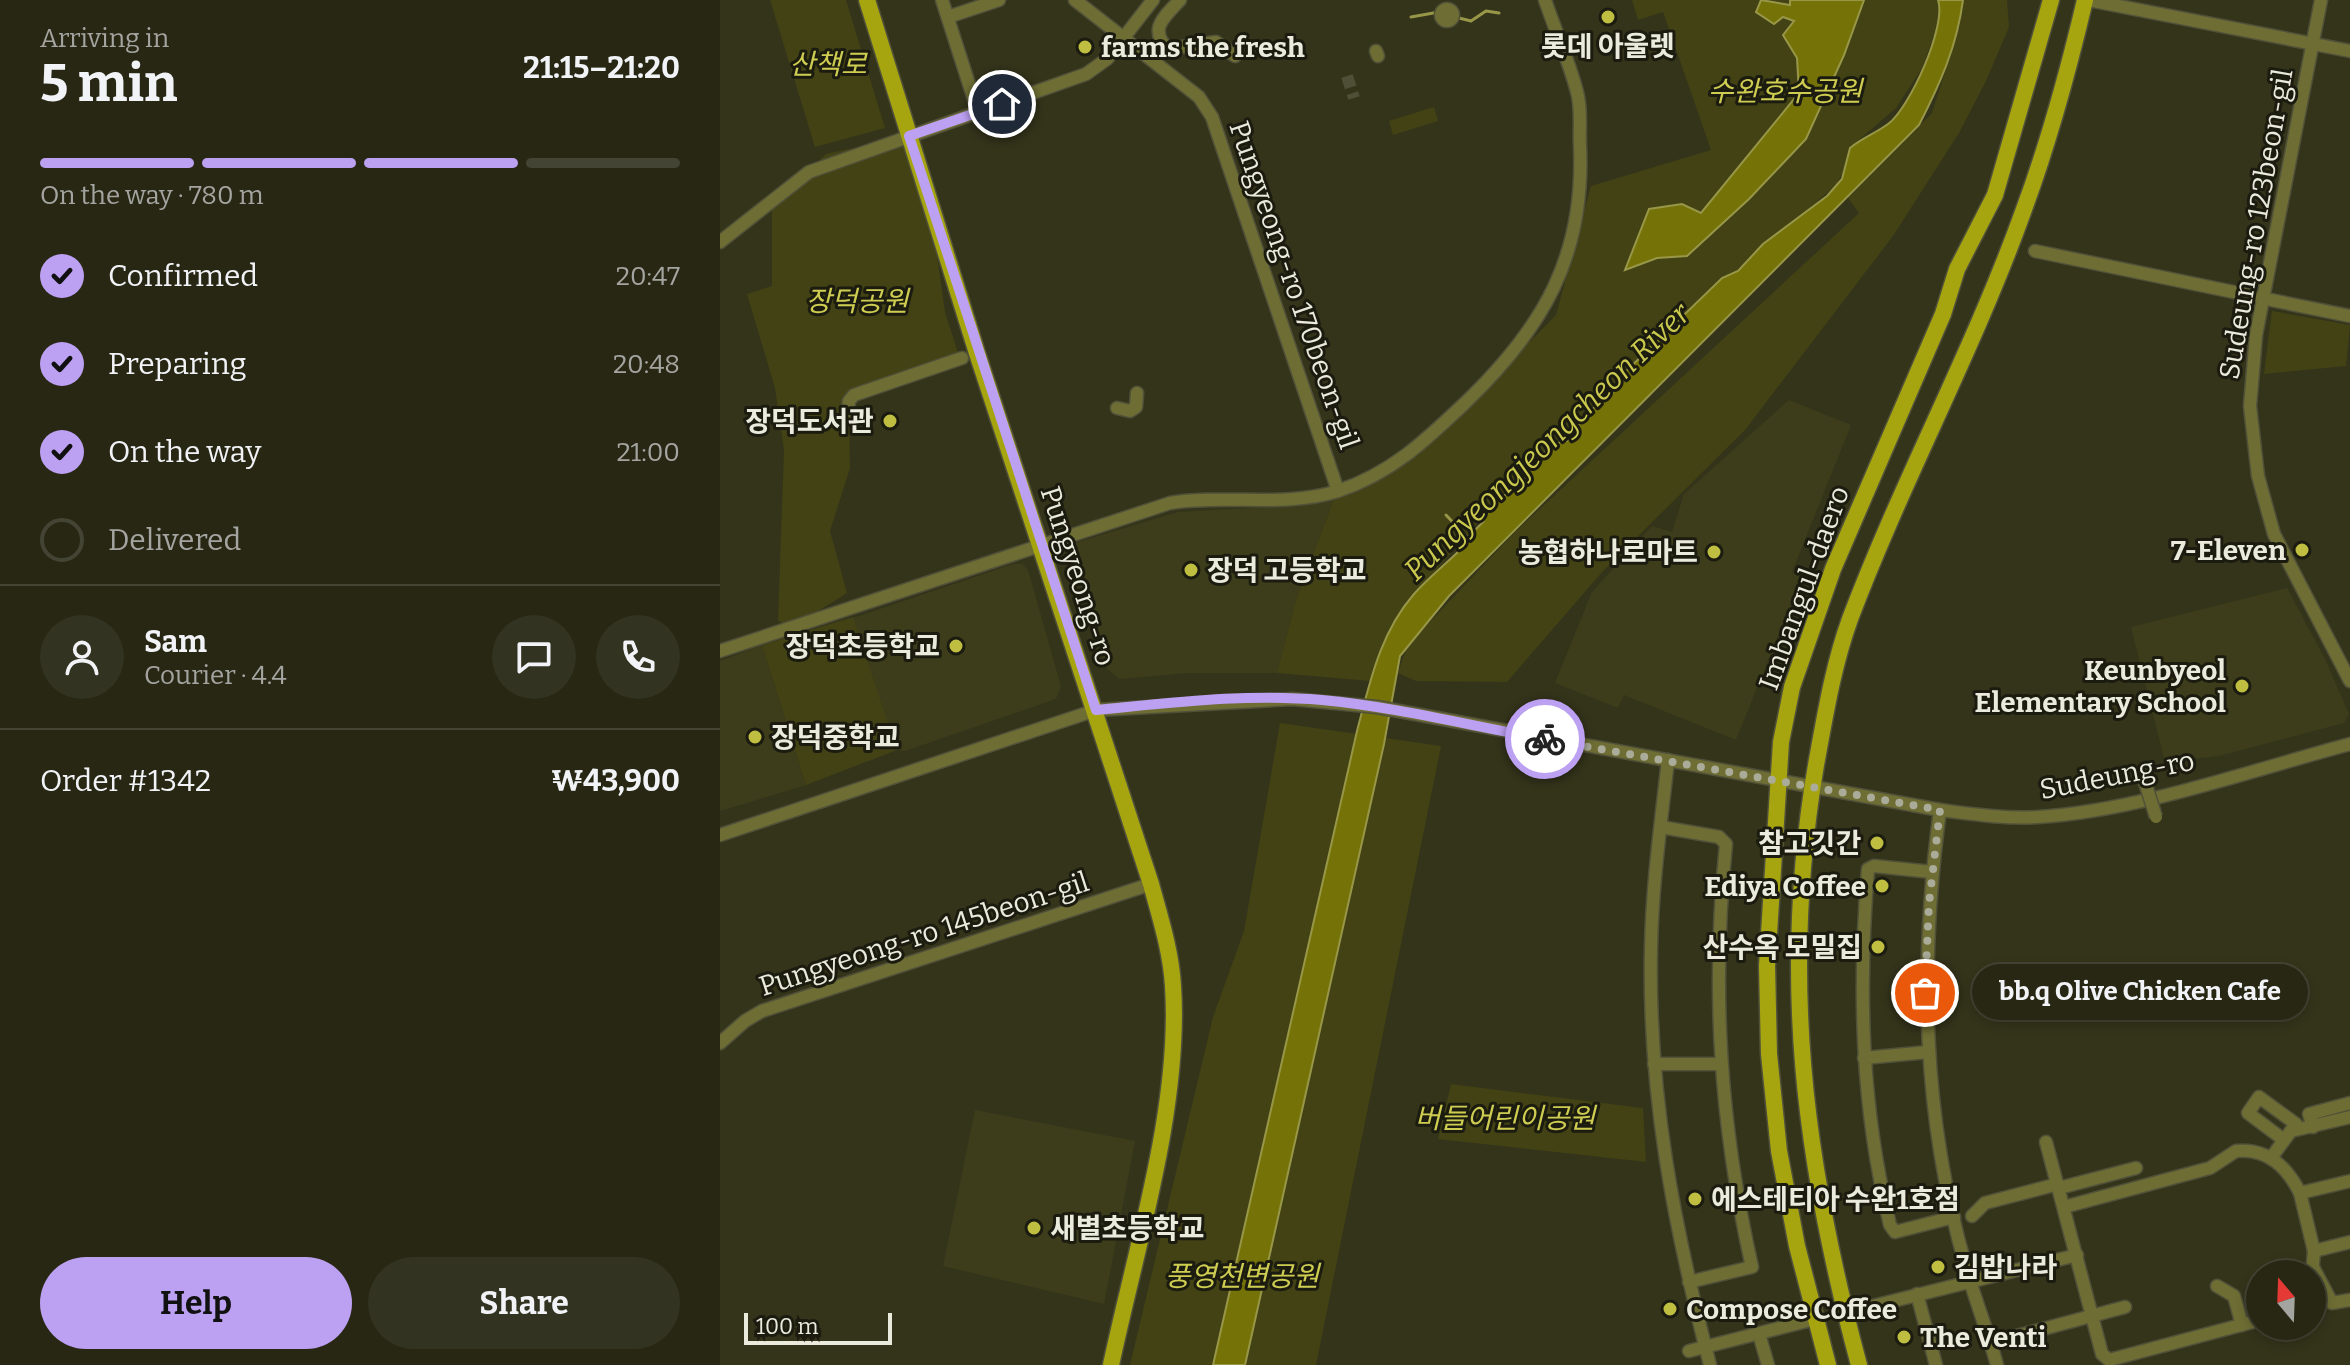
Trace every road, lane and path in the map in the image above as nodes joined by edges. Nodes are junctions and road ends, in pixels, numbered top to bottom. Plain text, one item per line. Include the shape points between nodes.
1 (942, 0) edge
2 (999, 0) edge
3 (1075, 0) edge
4 (1153, 0) edge
5 (1180, 0) edge
6 (1545, 0) edge
7 (2051, 0) edge
8 (2087, 0) edge
9 (2321, 0) edge
10 (869, 1) edge
11 (1451, 10) edge
12 (948, 17) junction
13 (1438, 34) dead end
14 (1122, 39) junction
15 (2313, 42) junction
16 (2350, 51) edge
17 (1235, 56) dead end
18 (978, 112) junction
19 (909, 136) junction
20 (720, 242) edge
21 (2035, 251) dead end
22 (2253, 296) dead end
23 (2271, 300) dead end
24 (2350, 316) edge
25 (962, 358) dead end
26 (1137, 393) dead end
27 (1117, 408) dead end
28 (847, 416) dead end
29 (1338, 491) junction
30 (1040, 543) junction
31 (720, 651) edge
32 (2350, 681) edge
33 (1096, 710) junction
34 (2350, 744) edge
35 (1668, 760) junction
36 (2142, 773) dead end
37 (1777, 780) junction
38 (1813, 786) junction
39 (1940, 810) junction
40 (2156, 817) dead end
41 (1661, 827) junction
42 (720, 835) edge
43 (1932, 872) junction
44 (1151, 884) junction
45 (720, 1043) edge
46 (1928, 1052) junction
47 (1864, 1058) junction
48 (1654, 1064) junction
49 (1720, 1064) junction
50 (2350, 1103) edge
51 (2350, 1117) edge
52 (2313, 1127) junction
53 (2046, 1142) dead end
54 (2271, 1158) junction
55 (2136, 1168) dead end
56 (2350, 1181) edge
57 (2058, 1186) junction
58 (2300, 1193) junction
59 (2064, 1207) junction
60 (1972, 1216) dead end
61 (1954, 1217) junction
62 (2350, 1242) edge
63 (2314, 1251) junction
64 (2077, 1255) junction
65 (2314, 1260) edge
66 (1970, 1280) junction
67 (1689, 1282) junction
68 (2217, 1286) dead end
69 (2326, 1293) edge
70 (1917, 1294) junction
71 (2350, 1300) edge
72 (2125, 1307) dead end
73 (1845, 1313) junction
74 (2093, 1316) junction
75 (1815, 1319) junction
76 (2246, 1324) edge
77 (2242, 1325) junction
78 (1759, 1334) junction
79 (2013, 1337) dead end
80 (1705, 1346) junction
81 (1689, 1351) dead end
82 (1111, 1365) edge
83 (1710, 1365) edge
84 (1768, 1365) edge
85 (1828, 1365) edge
86 (1859, 1365) edge
87 (1936, 1365) edge
88 (1997, 1365) edge

1 - 12 street
2 - 12 street
3 - 14 street, Pungyeong-ro 170beon-gil
4 - 14 street
5 - 17 street via 1159,21 1157,33 1168,49 1216,42
6 - 29 street, Pungyeong-ro 170beon-gil via 1578,92 1580,197 1566,261 1543,309 1499,370 1418,448 1373,478
7 - 37 main road, Imbangul-daero via 1995,195 1957,269 1943,314 1833,569 1792,687
8 - 15 street via 2178,10
8 - 38 main road, Imbangul-daero via 2059,109 2023,212 1849,621 1828,697
9 - 15 street, Sudeung-ro 123beon-gil
10 - 19 main road, Pungyeong-ro
11 - 13 street
12 - 18 street
14 - 18 street via 1098,66 1072,81
14 - 29 street, Pungyeong-ro 170beon-gil via 1199,97 1212,117
15 - 16 street
15 - 32 street, Sudeung-ro 123beon-gil via 2256,335 2250,406 2258,476 2274,534
18 - 19 street
19 - 20 street via 809,172
19 - 30 main road, Pungyeong-ro
21 - 22 street
23 - 24 street
25 - 28 street via 854,395
26 - 27 street via 1136,407 1125,412
29 - 30 street, Pungyeong-ro 170beon-gil via 1294,500 1170,503
30 - 31 street, Pungyeong-ro 170beon-gil
30 - 33 main road, Pungyeong-ro
33 - 35 street, Sudeung-ro via 1224,700 1320,700
33 - 42 street, Sudeung-ro
33 - 44 main road, Pungyeong-ro
34 - 39 street, Sudeung-ro via 2144,799 2065,814 2019,817
35 - 37 street, Sudeung-ro
35 - 41 street
36 - 40 street, bridge
37 - 38 street, Sudeung-ro
37 - 75 main road, Imbangul-daero via 1767,966 1769,1054 1779,1151
38 - 39 street, Sudeung-ro
38 - 73 main road, Imbangul-daero via 1798,968 1801,1053 1824,1230
39 - 43 street
41 - 48 street via 1651,937
41 - 49 street via 1719,837 1726,844
43 - 46 street via 1925,993
43 - 47 street via 1868,869 1860,994
44 - 45 street, Pungyeong-ro 145beon-gil via 762,1011
44 - 82 main road, Pungyeong-ro via 1172,973 1173,1054 1162,1130
46 - 47 street
46 - 61 street
47 - 61 street via 1871,1134 1890,1225 1895,1232
48 - 49 street
48 - 67 street via 1662,1155
49 - 67 street via 1733,1181 1752,1267
50 - 52 street via 2309,1114
51 - 52 street
52 - 54 street via 2288,1135
53 - 57 street
54 - 58 street via 2285,1168
54 - 59 street via 2236,1151 2210,1168
55 - 57 street
56 - 58 street
57 - 59 street
57 - 60 street via 1981,1204
58 - 63 street
59 - 64 street
61 - 66 street
62 - 63 street
63 - 65 street
64 - 66 street
64 - 74 street
66 - 70 street
66 - 88 street
67 - 80 street
68 - 77 street via 2234,1296
69 - 71 street via 2332,1303
70 - 73 street
70 - 87 street
72 - 74 street
73 - 86 main road, Imbangul-daero
74 - 77 street via 2102,1354 2109,1360
74 - 79 street
75 - 78 street
75 - 85 main road, Imbangul-daero
76 - 77 street
78 - 80 street
78 - 84 street
80 - 81 street
80 - 83 street

